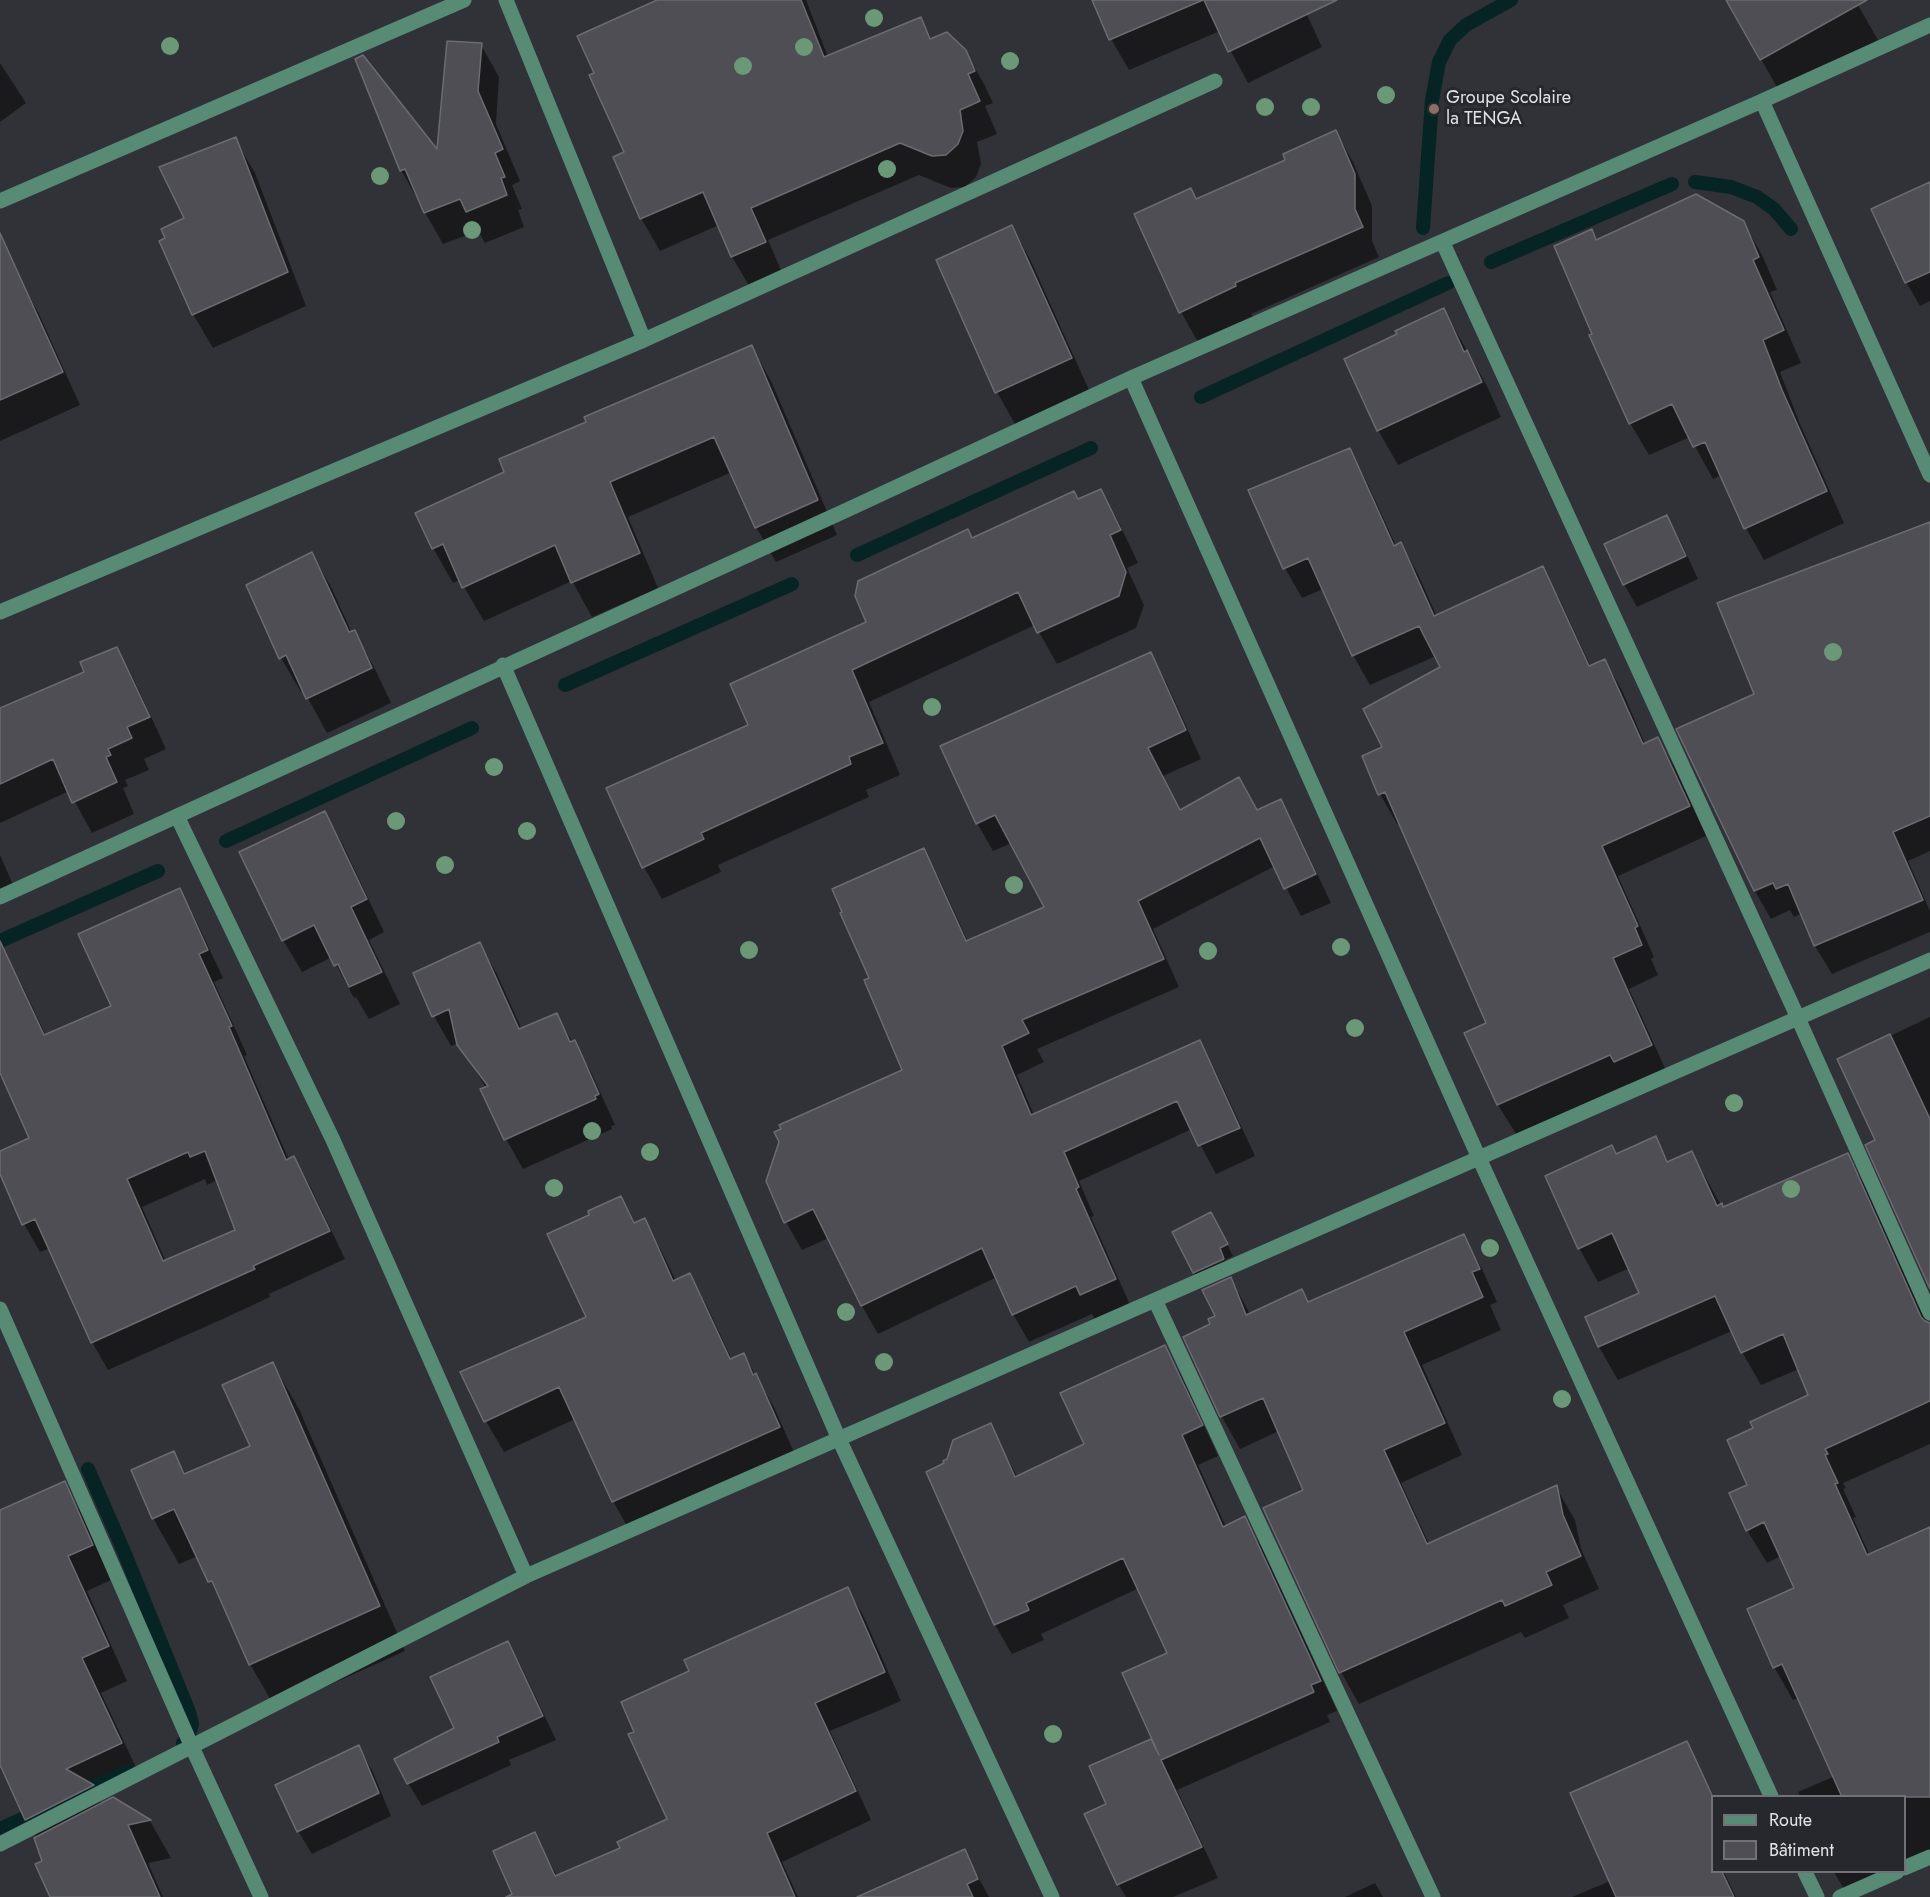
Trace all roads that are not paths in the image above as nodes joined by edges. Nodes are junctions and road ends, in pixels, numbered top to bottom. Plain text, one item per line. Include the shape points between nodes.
1 (464, 0) edge
2 (506, 0) edge
3 (1930, 24) edge
4 (1215, 81) dead end
5 (1762, 101) junction
6 (0, 201) edge
7 (1443, 243) junction
8 (644, 340) junction
9 (1131, 378) junction
10 (1930, 475) edge
11 (0, 612) edge
12 (503, 665) junction
13 (177, 816) junction
14 (0, 897) edge
15 (1930, 960) edge
16 (1798, 1018) junction
17 (1479, 1158) junction
18 (1155, 1300) junction
19 (0, 1309) edge
20 (1930, 1313) edge
21 (839, 1439) junction
22 (526, 1576) junction
23 (192, 1747) junction
24 (1770, 1795) edge
25 (0, 1844) edge
26 (1930, 1857) edge
27 (1906, 1868) edge
28 (1805, 1873) edge
29 (1895, 1873) edge
30 (261, 1897) edge
31 (1052, 1897) edge
32 (1433, 1897) edge
33 (1817, 1897) edge
34 (1840, 1897) edge

1 - 6 street
2 - 8 street
3 - 5 street
4 - 8 street
5 - 7 street
5 - 10 street
7 - 9 street
7 - 16 street
8 - 11 street
9 - 12 street
9 - 17 street
12 - 13 street
12 - 21 street
13 - 14 street
13 - 22 street via 333,1140
15 - 16 street
16 - 17 street
16 - 20 street
17 - 18 street
17 - 24 street
18 - 21 street
18 - 32 street
19 - 23 street
21 - 22 street
21 - 31 street
22 - 23 street
23 - 25 street
23 - 30 street
26 - 27 street
28 - 33 street
29 - 34 street

